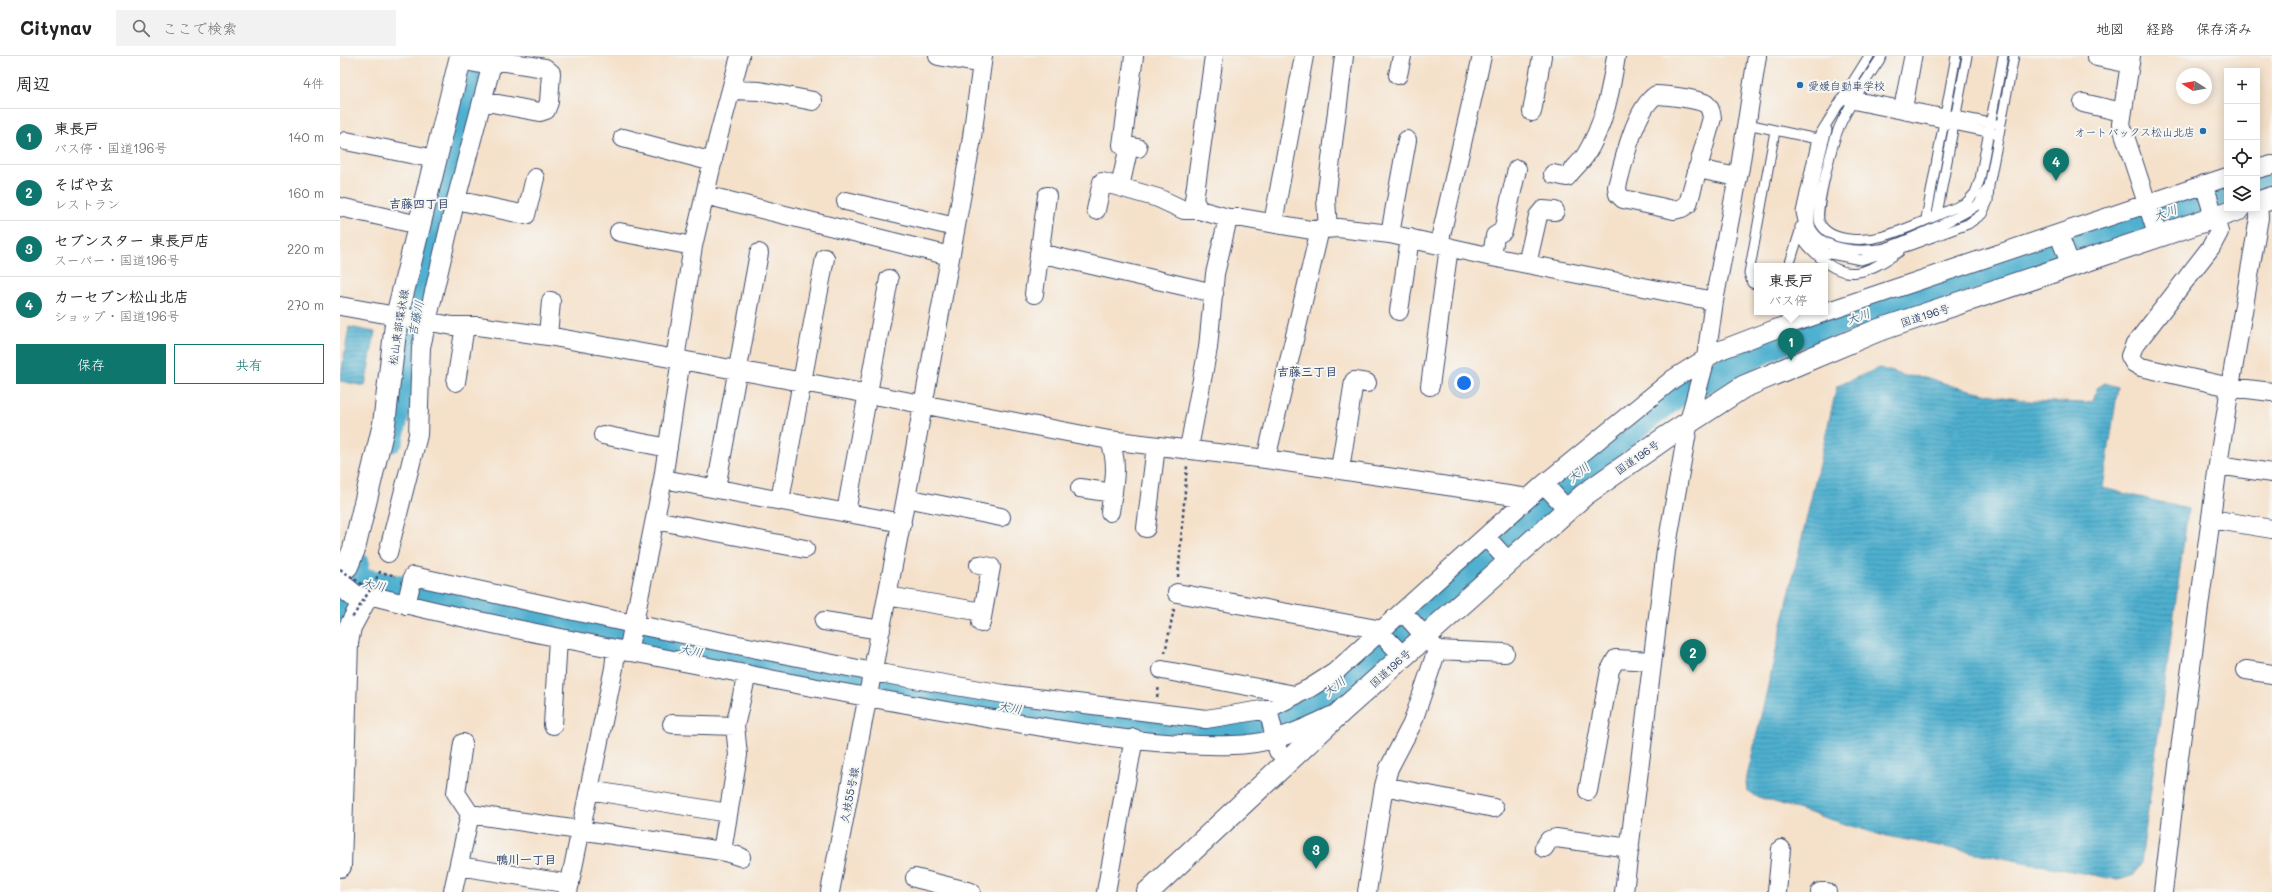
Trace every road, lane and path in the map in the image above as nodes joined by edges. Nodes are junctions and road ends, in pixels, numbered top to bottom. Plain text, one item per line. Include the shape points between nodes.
1 (740, 56) edge
2 (938, 56) edge
3 (1134, 56) edge
4 (1214, 56) edge
5 (1304, 56) edge
6 (1344, 56) edge
7 (1402, 56) edge
8 (1482, 56) edge
9 (1542, 56) edge
10 (1616, 56) edge
11 (1757, 56) edge
12 (1869, 56) edge
13 (1882, 56) edge
14 (1909, 56) edge
15 (1917, 56) edge
16 (1956, 56) edge
17 (1967, 56) edge
18 (2004, 56) edge
19 (2014, 56) edge
20 (2097, 57) dead end
21 (462, 59) edge
22 (982, 60) edge
23 (2130, 60) edge
24 (491, 62) edge
25 (1398, 75) dead end
26 (731, 90) junction
27 (1845, 95) junction
28 (1855, 100) junction
29 (482, 101) junction
30 (813, 101) dead end
31 (2083, 103) dead end
32 (1903, 110) junction
33 (1532, 112) dead end
34 (2122, 112) junction
35 (1832, 117) junction
36 (1944, 118) junction
37 (1955, 121) junction
38 (1747, 124) junction
39 (1990, 127) junction
40 (1999, 129) junction
41 (1775, 131) junction
42 (1817, 139) junction
43 (346, 140) dead end
44 (1407, 140) dead end
45 (624, 143) dead end
46 (435, 159) junction
47 (2272, 165) edge
48 (711, 167) junction
49 (2260, 168) edge
50 (1697, 169) junction
51 (1517, 170) dead end
52 (1553, 174) dead end
53 (1738, 177) junction
54 (535, 178) dead end
55 (2224, 178) edge
56 (1989, 186) junction
57 (2205, 186) junction
58 (1120, 187) junction
59 (705, 195) junction
60 (1047, 196) dead end
61 (456, 200) junction
62 (846, 201) dead end
63 (2147, 206) junction
64 (340, 207) edge
65 (1096, 210) dead end
66 (1199, 210) junction
67 (2224, 210) edge
68 (1555, 211) dead end
69 (1801, 212) junction
70 (2213, 212) junction
71 (2258, 212) edge
72 (1937, 214) junction
73 (1228, 218) junction
74 (1926, 219) junction
75 (1273, 223) junction
76 (419, 225) junction
77 (955, 227) junction
78 (1324, 229) junction
79 (1800, 231) junction
80 (2156, 231) junction
81 (619, 232) dead end
82 (1390, 234) junction
83 (2060, 236) junction
84 (1410, 238) junction
85 (693, 246) junction
86 (1444, 246) junction
87 (1908, 246) junction
88 (759, 253) dead end
89 (1039, 253) junction
90 (950, 256) junction
91 (1492, 257) junction
92 (825, 258) dead end
93 (2069, 261) junction
94 (1790, 263) edge
95 (1825, 263) edge
96 (1527, 264) junction
97 (1828, 266) edge
98 (889, 279) dead end
99 (1754, 283) edge
100 (1214, 293) junction
101 (1034, 294) dead end
102 (551, 301) dead end
103 (1714, 301) junction
104 (340, 306) edge
105 (1399, 311) dead end
106 (1828, 312) edge
107 (1818, 315) edge
108 (400, 316) junction
109 (424, 321) junction
110 (465, 326) junction
111 (548, 336) junction
112 (1706, 358) junction
113 (678, 359) junction
114 (738, 370) junction
115 (802, 381) junction
116 (456, 382) dead end
117 (1366, 383) dead end
118 (1430, 386) dead end
119 (2230, 387) junction
120 (2272, 392) edge
121 (869, 394) junction
122 (923, 404) junction
123 (1689, 421) junction
124 (603, 435) dead end
125 (1109, 440) junction
126 (1156, 446) junction
127 (668, 448) junction
128 (1189, 448) junction
129 (1266, 459) junction
130 (2218, 465) junction
131 (1340, 469) junction
132 (2272, 473) edge
133 (663, 479) junction
134 (716, 488) junction
135 (1080, 488) dead end
136 (1113, 493) junction
137 (1554, 495) junction
138 (906, 498) junction
139 (1528, 498) junction
140 (780, 500) junction
141 (846, 512) junction
142 (1110, 512) dead end
143 (1001, 517) dead end
144 (2211, 519) junction
145 (654, 520) junction
146 (902, 523) junction
147 (1146, 528) dead end
148 (2272, 529) edge
149 (1496, 548) junction
150 (805, 549) dead end
151 (979, 565) dead end
152 (382, 567) joint
153 (406, 577) junction
154 (340, 578) edge
155 (1177, 593) dead end
156 (887, 596) junction
157 (406, 605) junction
158 (358, 607) junction
159 (824, 621) dead end
160 (1417, 628) junction
161 (881, 630) junction
162 (558, 638) junction
163 (628, 640) junction
164 (1391, 643) junction
165 (1505, 653) dead end
166 (1652, 661) junction
167 (1162, 670) dead end
168 (2246, 670) dead end
169 (872, 672) junction
170 (747, 674) junction
171 (2272, 674) edge
172 (343, 686) edge
173 (1295, 695) junction
174 (867, 698) junction
175 (1268, 709) junction
176 (1344, 709) junction
177 (672, 724) dead end
178 (554, 725) dead end
179 (735, 726) junction
180 (1134, 738) junction
181 (463, 743) dead end
182 (1275, 745) junction
183 (1384, 786) junction
184 (589, 790) junction
185 (1588, 791) dead end
186 (1494, 808) dead end
187 (728, 812) junction
188 (470, 814) junction
189 (342, 817) edge
190 (580, 830) junction
191 (1544, 848) dead end
192 (1630, 848) junction
193 (1781, 849) dead end
194 (722, 851) junction
195 (741, 857) dead end
196 (340, 866) edge
197 (459, 866) junction
198 (915, 878) dead end
199 (569, 888) edge
200 (453, 891) dead end
201 (830, 892) edge
202 (971, 892) edge
203 (1106, 892) edge
204 (1148, 892) edge
205 (1367, 892) edge
206 (1624, 892) edge
207 (1777, 892) edge
208 (1820, 892) edge
209 (1827, 892) edge
210 (2163, 892) edge

1 - 26 street
2 - 22 street
3 - 58 street via 1122,145 1133,147
4 - 66 street via 1194,200
5 - 75 street
6 - 78 street
7 - 25 street
8 - 86 street
9 - 33 street
10 - 52 street via 1610,94 1585,156 1566,177
11 - 38 street
12 - 27 lane
13 - 28 lane
14 - 32 lane
15 - 32 lane
16 - 36 lane
17 - 37 lane
18 - 39 lane
19 - 40 lane
20 - 23 street
21 - 24 street
21 - 46 main road, 松山東部環状線
22 - 77 street, 久枝55号線
23 - 34 street
24 - 29 street
24 - 29 street via 545,68 551,73 550,102 546,110 540,112
26 - 30 street via 760,91
26 - 48 street
27 - 28 lane
27 - 35 lane
28 - 32 lane
28 - 74 lane via 1840,124 1832,145 1818,211 1819,223 1838,237 1860,239 1884,236
29 - 61 street
31 - 34 street
32 - 36 lane
34 - 63 street via 2121,124
35 - 42 lane
35 - 56 lane via 1823,143 1810,212 1811,226 1818,237 1830,245 1853,249 1880,249 1960,217 1978,204
36 - 37 lane
36 - 74 lane
37 - 39 lane
37 - 72 lane
38 - 41 lane
38 - 53 street
39 - 40 lane
39 - 72 lane via 1975,193 1966,203
40 - 56 lane
41 - 42 lane
41 - 99 lane via 1749,273
42 - 69 lane
43 - 46 street
44 - 82 street
45 - 48 street
46 - 76 main road, 松山東部環状線
47 - 49 street
48 - 59 street
50 - 50 street via 1712,118 1711,110 1705,104 1656,95 1649,100 1629,141 1617,187 1618,194 1623,199 1674,210 1682,208 1688,204
50 - 53 street
51 - 91 street via 1503,232 1495,236
53 - 103 street
54 - 61 street via 526,215
55 - 57 street
56 - 87 lane via 1988,201 1982,214 1968,224
57 - 63 street
57 - 70 street
58 - 65 street via 1102,182
58 - 66 street via 1158,198 1184,210
59 - 85 street
59 - 90 street
60 - 89 street
61 - 109 street
62 - 77 street
63 - 80 street
63 - 83 street
64 - 76 street
66 - 73 street
67 - 70 main road, 国道196号
68 - 96 street via 1543,210 1538,216
69 - 79 lane
69 - 87 lane via 1805,231 1826,253 1861,260
70 - 80 main road, 国道196号
70 - 119 street via 2219,232 2211,247 2134,346 2130,356 2134,363 2141,367
71 - 119 street via 2259,218
72 - 74 lane
73 - 75 street
73 - 100 street via 1215,274
75 - 78 street via 1311,230
76 - 108 main road, 松山東部環状線
77 - 90 street, 久枝55号線
78 - 82 street
78 - 129 street
79 - 94 lane
79 - 95 lane via 1805,244
80 - 93 main road, 国道196号
81 - 85 street
82 - 84 street
83 - 93 street
83 - 106 street
84 - 86 street
84 - 105 street
85 - 113 street
86 - 91 street
86 - 118 street
87 - 97 lane via 1884,262 1852,274 1838,272
88 - 114 street
89 - 100 street
89 - 101 street
90 - 122 street, 久枝55号線
91 - 96 street
92 - 115 street
93 - 123 main road, 国道196号 via 1876,331 1743,387
96 - 103 street
98 - 121 street
100 - 128 street via 1208,348
102 - 111 street
103 - 112 street
104 - 108 street
107 - 112 street via 1718,351
108 - 109 street
108 - 154 main road, 松山東部環状線 via 384,424 354,549
109 - 110 street
109 - 152 street via 418,435
110 - 111 street
110 - 116 street
111 - 113 street
112 - 123 street
112 - 137 street via 1673,379
113 - 114 street
113 - 127 street
114 - 115 street
114 - 134 street
115 - 121 street
115 - 140 street
117 - 131 street via 1354,381
119 - 120 street
119 - 130 street
121 - 122 street
121 - 141 street
122 - 125 street
122 - 138 street, 久枝55号線
123 - 137 main road, 国道196号 via 1584,495
123 - 166 street via 1666,551
124 - 127 street
125 - 126 street
125 - 136 street via 1115,452
126 - 128 street
126 - 147 street
127 - 133 street
128 - 129 street
129 - 131 street
130 - 132 street
130 - 144 street
131 - 139 street
133 - 134 street
133 - 145 street
134 - 140 street
135 - 136 street
136 - 142 street
137 - 139 street
137 - 149 main road, 国道196号
138 - 143 street
138 - 146 street, 久枝55号線
139 - 149 street
140 - 141 street
141 - 146 street
144 - 148 street
144 - 210 street
145 - 150 street via 718,540
145 - 163 street
146 - 156 street, 久枝55号線
149 - 160 main road, 国道196号
149 - 160 street
151 - 156 street via 991,567 982,618
152 - 153 path
153 - 157 street
153 - 163 street
154 - 158 main road
154 - 158 path, bridge via 370,590
155 - 164 street via 1377,629
156 - 161 street, 久枝55号線
157 - 158 street via 369,595
157 - 162 street
158 - 172 main road via 350,627
159 - 161 street
160 - 164 main road, 国道196号
160 - 164 street
160 - 165 street
160 - 183 street via 1412,724 1389,768
161 - 169 street, 久枝55号線
162 - 163 street
162 - 178 street
163 - 169 street
163 - 170 street
163 - 184 street via 614,668
164 - 173 street
164 - 176 main road, 国道196号
166 - 185 street via 1616,659 1610,670
166 - 192 street
167 - 173 street
168 - 171 street
169 - 174 street, 久枝55号線
169 - 175 street via 1004,694 1206,719
170 - 174 street
170 - 179 street
172 - 189 main road
173 - 175 street
174 - 180 street via 1065,730
174 - 201 street, 久枝55号線
175 - 182 street
176 - 182 main road, 国道196号
176 - 182 street
177 - 179 street
179 - 187 street via 738,755
180 - 182 street via 1182,744
180 - 203 street
181 - 188 street via 456,793
182 - 204 main road, 国道196号
183 - 186 street
183 - 205 street
184 - 187 street
184 - 190 street
187 - 194 street
188 - 190 street
188 - 197 street
189 - 196 main road
190 - 194 street
190 - 199 street
191 - 192 street via 1549,840 1556,838
192 - 206 street
193 - 207 street
194 - 195 street
197 - 199 street
197 - 200 street
198 - 202 street
208 - 209 street

